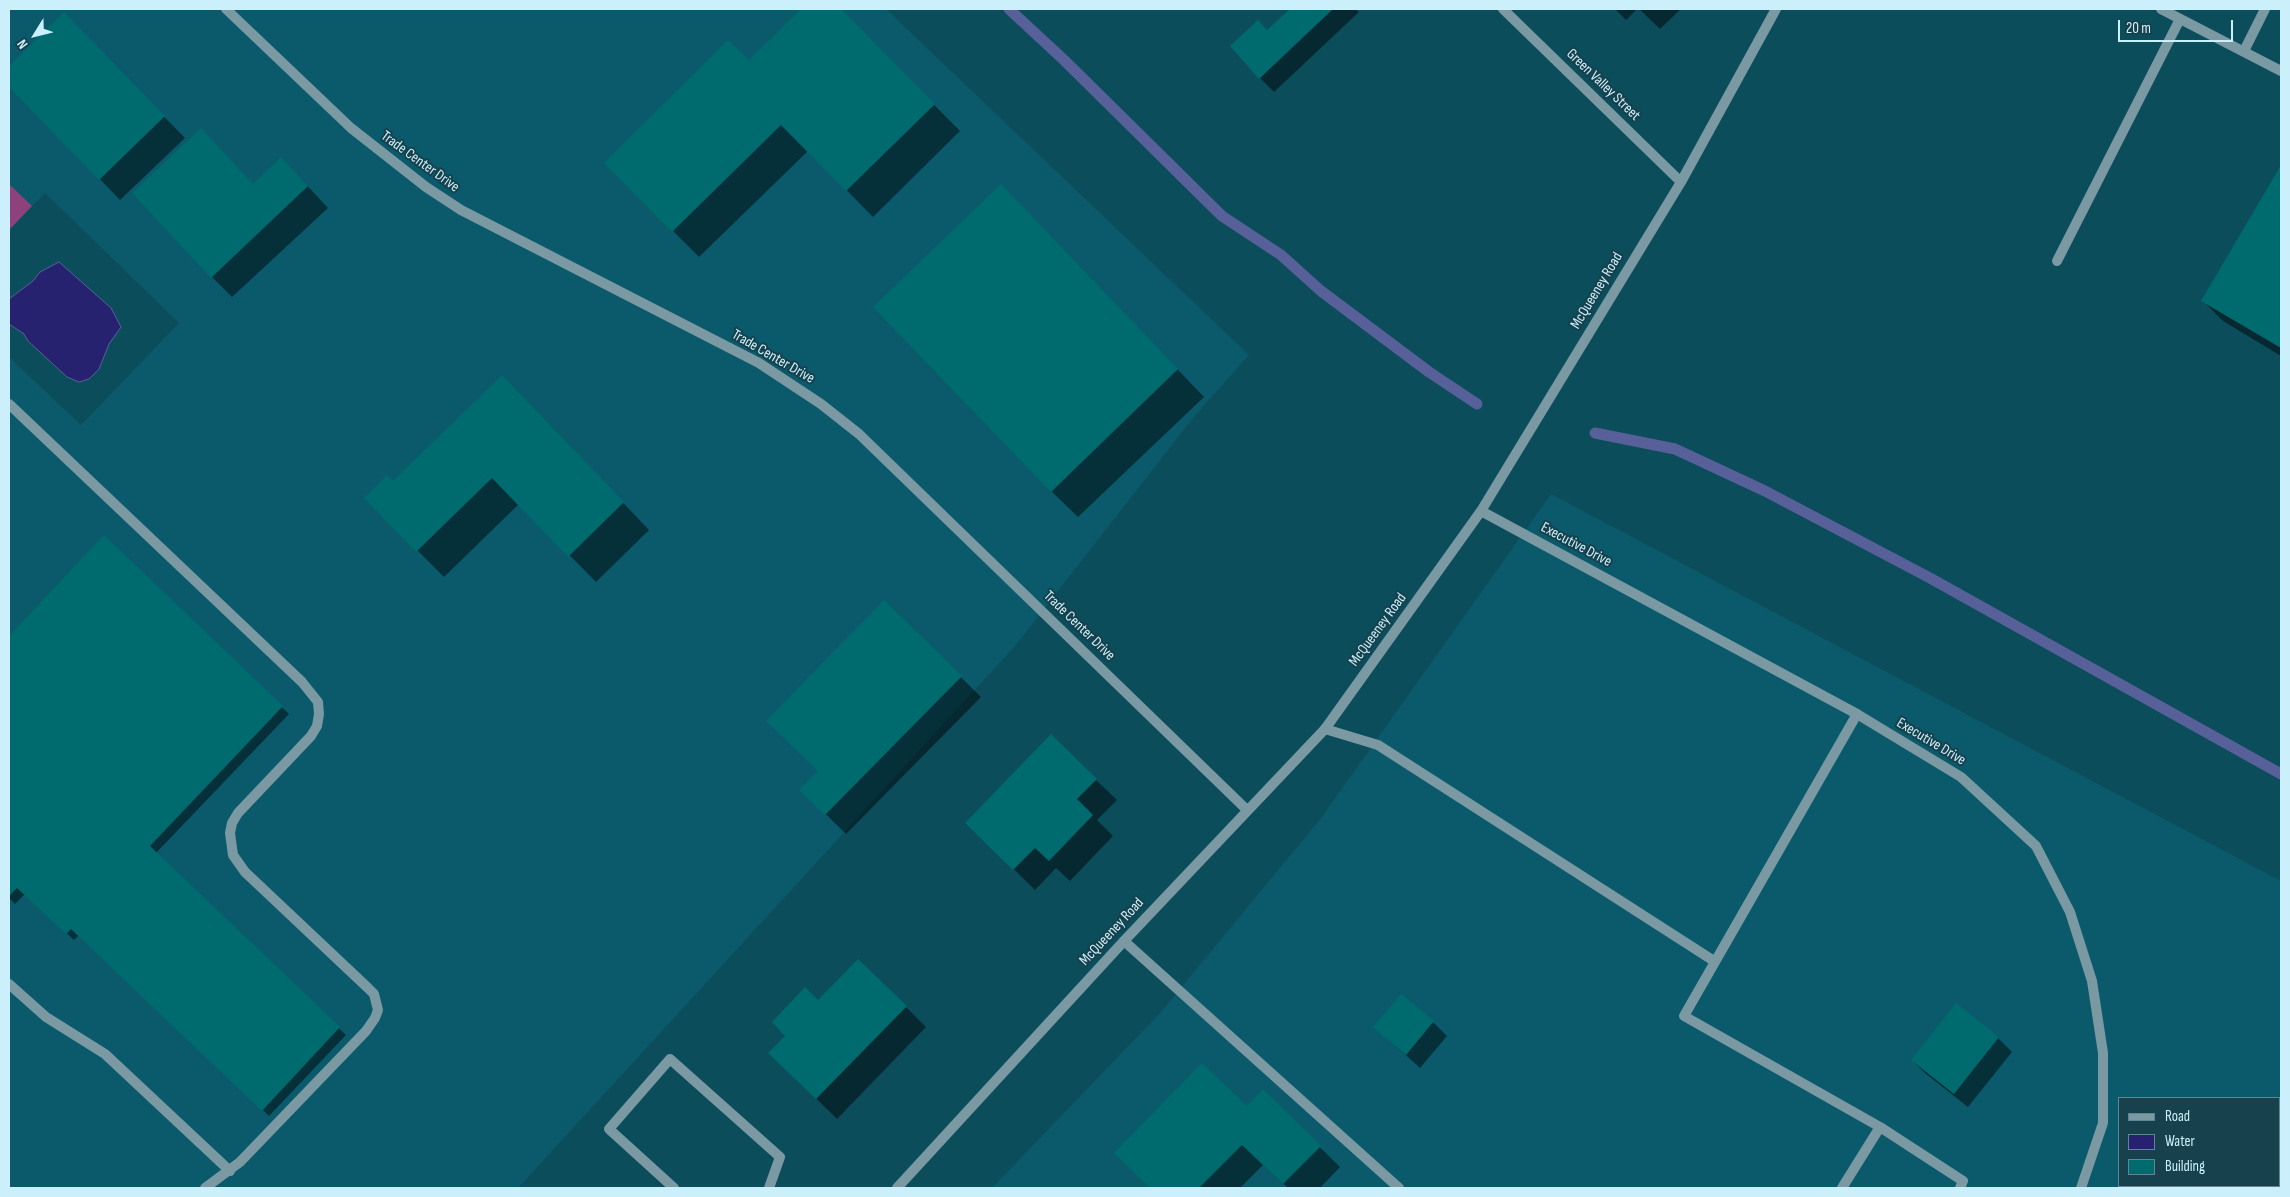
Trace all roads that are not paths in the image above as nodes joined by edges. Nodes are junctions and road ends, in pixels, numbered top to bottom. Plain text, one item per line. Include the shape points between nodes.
1 (226, 9) edge
2 (1504, 9) edge
3 (1776, 9) edge
4 (2161, 9) edge
5 (2265, 9) edge
6 (2180, 19) junction
7 (2244, 51) junction
8 (2281, 70) edge
9 (1680, 182) junction
10 (2057, 261) dead end
11 (9, 404) edge
12 (1481, 511) junction
13 (1857, 714) junction
14 (1325, 729) junction
15 (1247, 810) junction
16 (1124, 941) junction
17 (1714, 962) junction
18 (9, 984) edge
19 (1880, 1127) junction
20 (230, 1171) junction
21 (1961, 1185) edge
22 (205, 1188) edge
23 (674, 1188) edge
24 (769, 1188) edge
25 (897, 1188) edge
26 (1400, 1188) edge
27 (1842, 1188) edge
28 (2081, 1188) edge

1 - 15 street, Trade Center Drive via 351,128 440,196 498,230 759,364 791,383 859,434
2 - 9 street, Green Valley Street
3 - 9 street, McQueeney Road
4 - 6 street
5 - 7 street
6 - 7 street
6 - 10 street
7 - 8 street
9 - 12 street, McQueeney Road
11 - 20 street via 302,682 318,702 319,714 311,736 238,813 232,823 231,844 238,864 374,994 378,1010 366,1031
12 - 13 street, Executive Drive
12 - 14 street, McQueeney Road
13 - 17 street
13 - 28 street, Executive Drive via 1961,777 2036,846 2070,912 2092,981 2103,1053 2103,1123
14 - 15 street, McQueeney Road
14 - 17 street via 1378,745
15 - 16 street, McQueeney Road
16 - 25 street, McQueeney Road
16 - 26 street
17 - 19 street via 1684,1016
18 - 20 street via 46,1017 105,1054
19 - 21 street
19 - 27 street
20 - 22 street
23 - 24 street via 609,1130 670,1059 780,1157

